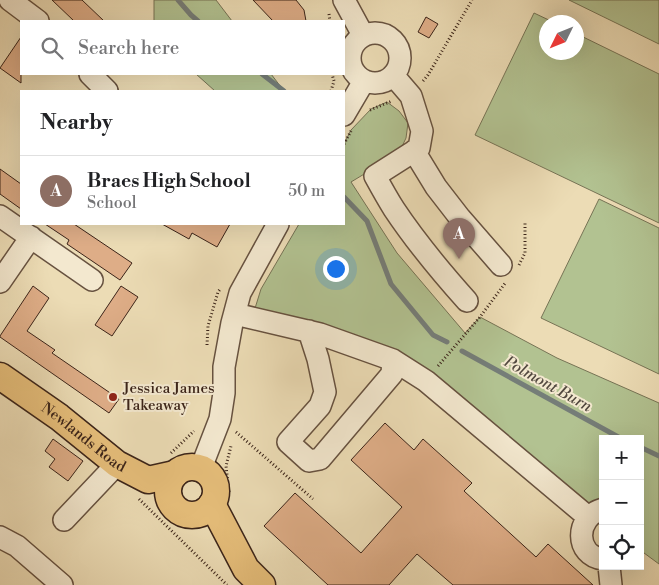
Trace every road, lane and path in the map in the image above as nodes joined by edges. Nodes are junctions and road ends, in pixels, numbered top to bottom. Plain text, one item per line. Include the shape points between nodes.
1 (10, 0) edge
2 (344, 0) edge
3 (37, 20) edge
4 (363, 35) junction
5 (91, 75) edge
6 (332, 75) edge
7 (393, 75) junction
8 (364, 81) junction
9 (106, 90) edge
10 (331, 90) edge
11 (345, 113) edge
12 (414, 151) junction
13 (0, 216) edge
14 (277, 225) edge
15 (30, 238) junction
16 (501, 265) dead end
17 (92, 280) dead end
18 (0, 282) edge
19 (223, 283) dead end
20 (467, 300) dead end
21 (234, 314) junction
22 (309, 331) junction
23 (207, 352) dead end
24 (393, 360) junction
25 (0, 376) edge
26 (197, 423) dead end
27 (237, 423) dead end
28 (236, 432) junction
29 (116, 464) junction
30 (170, 464) junction
31 (201, 468) junction
32 (148, 480) junction
33 (221, 499) junction
34 (313, 500) dead end
35 (595, 513) edge
36 (64, 520) dead end
37 (0, 537) edge
38 (599, 558) edge
39 (609, 570) edge
40 (62, 585) edge
41 (228, 585) edge
42 (262, 585) edge
43 (611, 585) edge

1 - 3 street
2 - 4 street
4 - 7 street via 378,32 394,40 400,59
4 - 8 street via 353,44 349,59 354,72
5 - 9 street
6 - 10 path
7 - 8 street via 382,82
7 - 12 street via 411,96 422,131 419,148
8 - 11 street
12 - 16 street via 436,187
12 - 20 street via 374,176 418,242
13 - 15 street
14 - 21 street via 240,294
15 - 17 street
15 - 18 street
19 - 23 path via 208,326
21 - 22 street
21 - 31 street via 224,367 220,419
22 - 24 street
22 - 24 street via 325,392 320,406 288,442 308,462 320,459 392,374
24 - 35 street via 426,381
25 - 29 main road, Newlands Road via 59,417
26 - 30 path via 194,431 172,452
27 - 28 path
28 - 33 path
28 - 34 path
29 - 32 main road, Newlands Road
29 - 36 street
30 - 31 main road via 183,469
30 - 32 main road
30 - 33 main road via 170,499 181,512 198,514
31 - 33 main road via 213,479 216,495
32 - 41 path via 139,500
33 - 42 main road via 246,569
35 - 38 street via 583,526 581,536 590,553
37 - 40 street via 17,546
39 - 43 street

